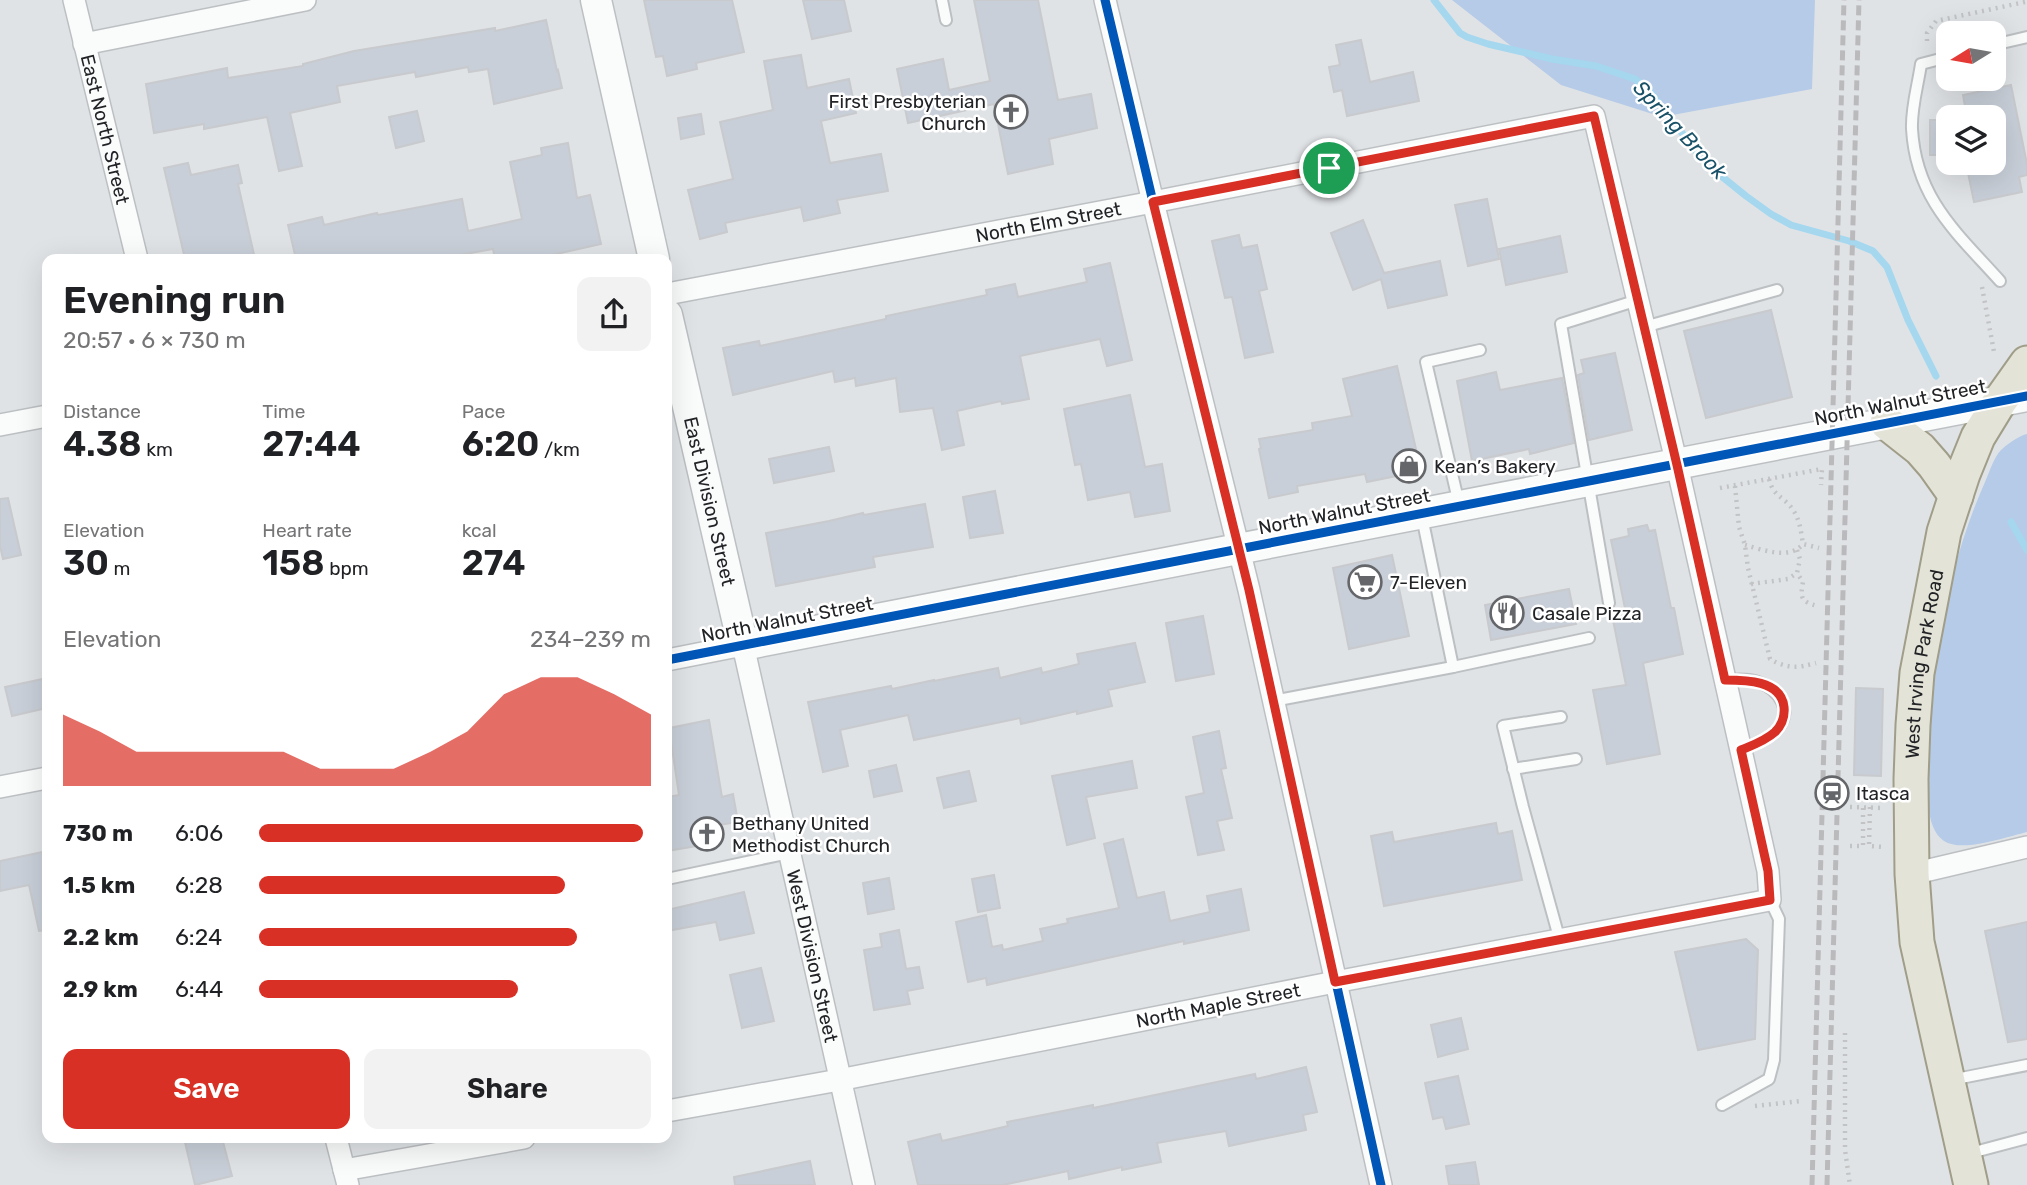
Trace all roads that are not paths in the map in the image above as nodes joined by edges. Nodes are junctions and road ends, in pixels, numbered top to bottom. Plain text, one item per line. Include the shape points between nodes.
1 (74, 0) edge
2 (305, 0) edge
3 (596, 0) edge
4 (942, 0) edge
5 (1105, 0) edge
6 (946, 20) dead end
7 (2027, 37) edge
8 (2006, 43) edge
9 (84, 44) junction
10 (1936, 60) edge
11 (1153, 202) junction
12 (136, 254) edge
13 (653, 254) edge
14 (2000, 281) dead end
15 (1777, 290) dead end
16 (672, 294) edge
17 (1638, 300) junction
18 (1644, 327) junction
19 (672, 337) edge
20 (1480, 350) dead end
21 (2027, 363) edge
22 (2013, 398) edge
23 (42, 417) edge
24 (1887, 423) junction
25 (0, 425) edge
26 (1677, 465) junction
27 (1588, 482) junction
28 (1956, 496) junction
29 (1459, 506) junction
30 (1421, 514) junction
31 (1239, 549) junction
32 (1609, 603) dead end
33 (1589, 638) dead end
34 (743, 645) junction
35 (672, 659) edge
36 (1453, 667) junction
37 (1725, 680) junction
38 (1273, 701) junction
39 (1561, 717) dead end
40 (1741, 750) junction
41 (1576, 758) dead end
42 (1513, 769) junction
43 (42, 779) edge
44 (0, 787) edge
45 (2027, 847) edge
46 (789, 853) junction
47 (1912, 874) junction
48 (672, 878) edge
49 (1770, 900) junction
50 (1560, 941) junction
51 (1335, 982) junction
52 (2027, 1065) edge
53 (839, 1080) junction
54 (1948, 1081) junction
55 (1722, 1105) dead end
56 (672, 1110) edge
57 (2027, 1139) edge
58 (337, 1143) edge
59 (502, 1143) edge
60 (1968, 1170) edge
61 (346, 1178) edge
62 (864, 1185) edge
63 (1381, 1185) edge

1 - 9 street, East North Street
2 - 9 street
3 - 13 street
4 - 6 lane
5 - 11 street
7 - 8 lane
9 - 12 street, East North Street
10 - 14 lane via 1921,64 1912,128 1919,175 1942,218
11 - 16 street, North Elm Street
11 - 17 street, North Elm Street via 1594,116
11 - 31 street
15 - 18 lane
17 - 18 street
17 - 27 lane via 1561,324
18 - 26 street
19 - 34 street, East Division Street
20 - 29 lane via 1426,362
21 - 22 main road, West Irving Park Road
22 - 24 street, North Walnut Street
22 - 28 main road, West Irving Park Road via 1978,437
23 - 25 street
24 - 26 street, North Walnut Street
24 - 28 main road via 1920,449
26 - 27 street, North Walnut Street
26 - 37 street
27 - 29 street, North Walnut Street
27 - 32 lane
28 - 47 main road, West Irving Park Road via 1944,532 1917,673
29 - 30 street, North Walnut Street
30 - 31 street, North Walnut Street
30 - 36 lane
31 - 34 street, North Walnut Street
31 - 38 street
33 - 36 lane
34 - 35 street, North Walnut Street
34 - 46 street, West Division Street
36 - 38 lane
37 - 40 street
37 - 40 lane via 1757,682 1776,692 1783,702 1782,724 1762,741
38 - 51 street
39 - 42 lane via 1503,726
40 - 49 street via 1768,871
41 - 42 lane
42 - 50 lane
43 - 44 street
45 - 47 street
46 - 48 lane
46 - 53 street, West Division Street
47 - 54 main road, West Irving Park Road via 1917,942
49 - 50 street, North Maple Street
49 - 55 lane via 1779,919 1774,1060 1769,1079
50 - 51 street, North Maple Street
51 - 53 street, North Maple Street
51 - 63 street
52 - 54 lane
53 - 56 street, North Maple Street
53 - 62 street, West Division Street
54 - 60 main road, West Irving Park Road
57 - 60 lane
58 - 61 street
59 - 61 street

